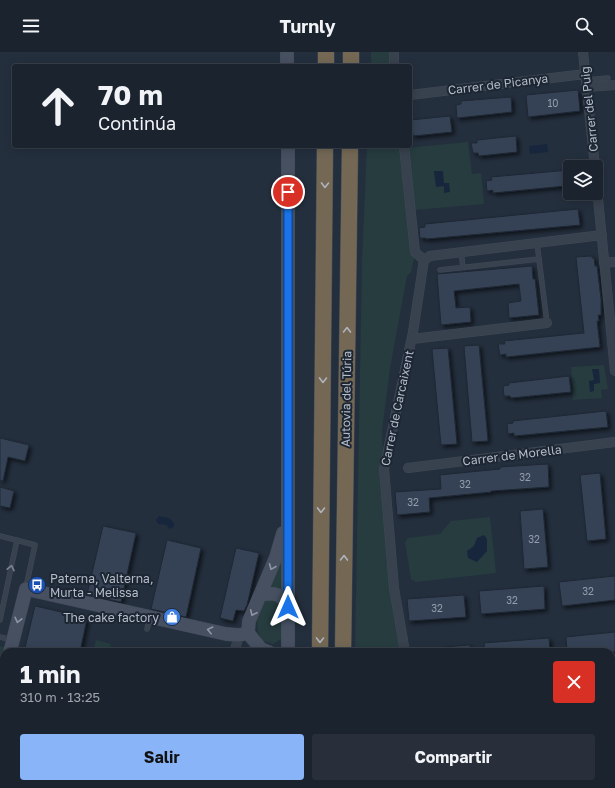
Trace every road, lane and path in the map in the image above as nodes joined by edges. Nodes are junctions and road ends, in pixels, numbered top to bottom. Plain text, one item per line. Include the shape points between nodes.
1 (287, 52) edge
2 (326, 52) edge
3 (352, 52) edge
4 (394, 52) edge
5 (583, 52) edge
6 (288, 64) edge
7 (326, 64) edge
8 (351, 64) edge
9 (394, 64) edge
10 (586, 80) junction
11 (612, 81) edge
12 (412, 95) edge
13 (288, 148) edge
14 (325, 148) edge
15 (350, 148) edge
16 (404, 148) edge
17 (594, 160) edge
18 (598, 200) edge
19 (602, 235) junction
20 (537, 243) junction
21 (461, 252) junction
22 (424, 260) junction
23 (539, 260) junction
24 (615, 262) edge
25 (604, 263) junction
26 (463, 267) junction
27 (440, 270) dead end
28 (548, 323) joint
29 (412, 339) junction
30 (614, 360) edge
31 (615, 371) edge
32 (615, 442) edge
33 (408, 468) dead end
34 (287, 516) junction
35 (0, 536) edge
36 (17, 540) junction
37 (26, 589) junction
38 (261, 595) junction
39 (288, 607) junction
40 (0, 620) edge
41 (244, 634) junction
42 (288, 638) junction
43 (8, 643) edge
44 (236, 648) edge
45 (260, 648) edge
46 (277, 648) edge
47 (288, 648) edge
48 (320, 648) edge
49 (344, 648) edge
50 (404, 648) edge

1 - 6 street
2 - 7 highway
3 - 8 highway
4 - 9 street
5 - 10 street, Carrer del Puig
10 - 11 street, Carrer de Picanya
10 - 12 street, Carrer de Picanya
10 - 17 street, Carrer del Puig
13 - 34 street
14 -> 48 highway, Autovia del Túria
49 -> 15 highway, Autovia del Túria
16 - 22 street via 415,252
18 - 19 street
19 - 20 street
19 - 25 street
20 - 21 street
20 - 23 lane
21 - 22 street via 430,256
21 - 26 lane
22 - 29 street, Carrer de Carcaixent
23 - 26 lane
23 - 28 lane
24 - 25 street
25 - 30 street
26 - 27 lane
28 - 29 street
29 - 50 street, Carrer de Carcaixent via 384,469 394,588
30 - 31 street
32 - 33 street, Carrer de Morella
34 -> 38 street via 276,557
34 - 39 street
35 - 36 lane
36 - 37 lane via 35,545
40 -> 36 lane
41 -> 37 street via 226,634 149,623
37 -> 43 street
38 - 39 street via 278,594
38 -> 41 street
39 - 42 street
41 - 44 street
41 - 45 street
42 - 46 street
42 - 47 street

